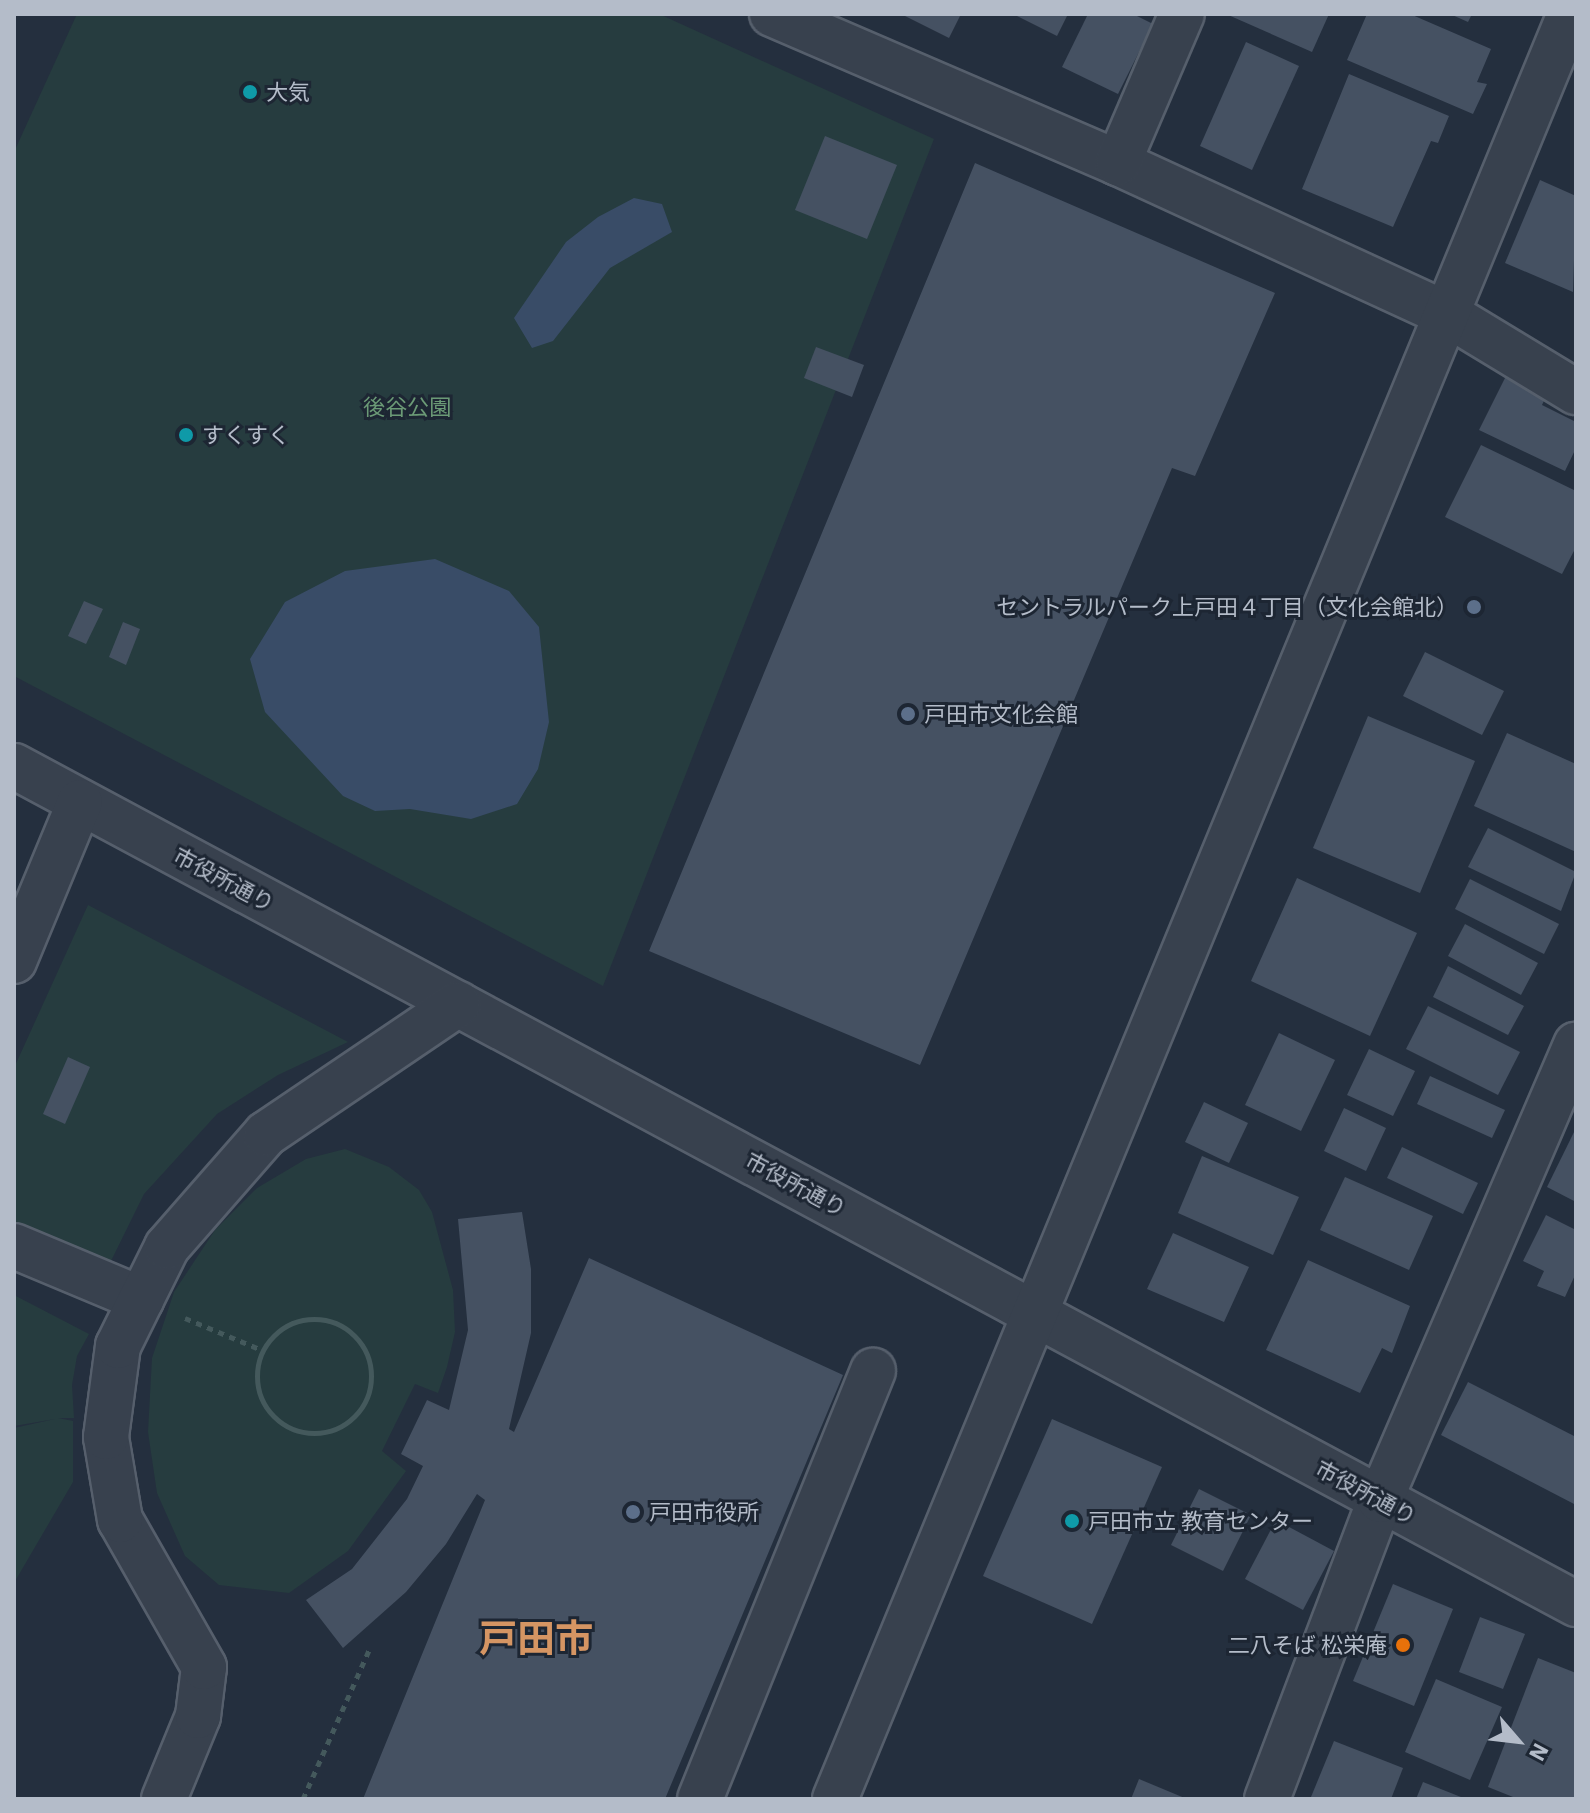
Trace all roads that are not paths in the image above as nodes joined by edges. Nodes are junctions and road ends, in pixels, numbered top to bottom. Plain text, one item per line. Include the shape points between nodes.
1 (1182, 14) edge
2 (1570, 14) edge
3 (778, 15) edge
4 (1118, 163) junction
5 (1447, 314) junction
6 (1576, 392) edge
7 (14, 766) edge
8 (80, 802) junction
9 (14, 961) edge
10 (458, 1004) junction
11 (1576, 1044) edge
12 (14, 1246) edge
13 (141, 1299) junction
14 (1038, 1314) junction
15 (873, 1371) dead end
16 (1380, 1500) junction
17 (1576, 1604) edge
18 (164, 1799) edge
19 (700, 1799) edge
20 (835, 1799) edge
21 (1267, 1799) edge

1 - 4 street
2 - 5 street
3 - 4 street
4 - 5 street
5 - 6 street
5 - 14 street
7 - 8 street, 市役所通り
8 - 9 street
8 - 10 street, 市役所通り
10 - 13 street via 266,1134 167,1247
10 - 14 street, 市役所通り
11 - 16 street
12 - 13 street
13 - 18 street via 118,1346 106,1437 117,1507 204,1667 198,1716
14 - 16 street, 市役所通り
14 - 20 street
15 - 19 street
16 - 17 street, 市役所通り
16 - 21 street

